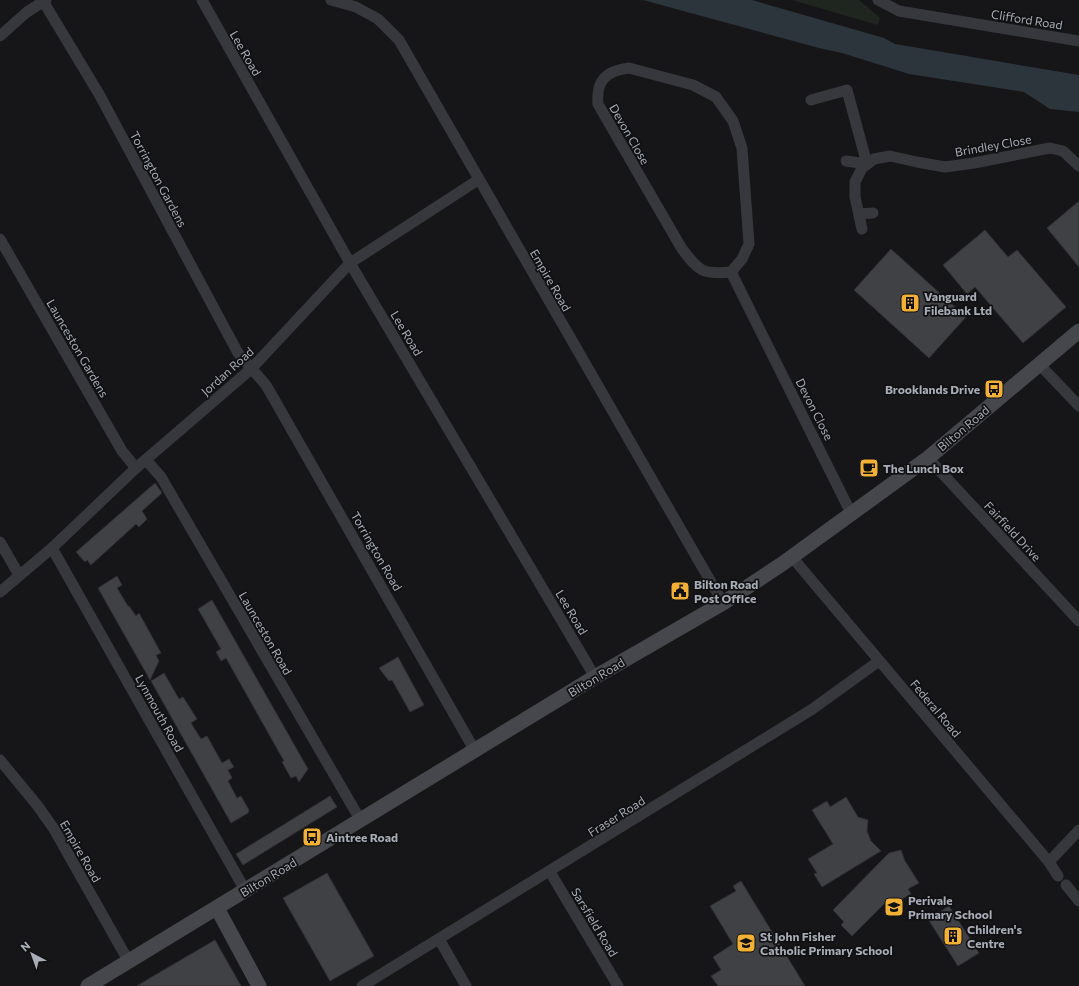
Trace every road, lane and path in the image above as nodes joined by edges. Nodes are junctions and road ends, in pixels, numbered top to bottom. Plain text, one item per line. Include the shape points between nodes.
1 (202, 0) edge
2 (331, 0) edge
3 (878, 0) edge
4 (45, 1) edge
5 (0, 36) edge
6 (1079, 41) edge
7 (811, 100) dead end
8 (846, 161) dead end
9 (867, 164) junction
10 (1079, 166) edge
11 (478, 180) junction
12 (873, 213) dead end
13 (859, 214) junction
14 (862, 229) dead end
15 (0, 239) edge
16 (350, 263) junction
17 (731, 272) junction
18 (1079, 331) edge
19 (1039, 364) junction
20 (251, 369) junction
21 (1079, 406) edge
22 (928, 458) junction
23 (146, 460) junction
24 (136, 468) junction
25 (852, 515) junction
26 (0, 542) edge
27 (52, 548) junction
28 (792, 557) junction
29 (19, 575) junction
30 (0, 592) edge
31 (723, 603) junction
32 (1079, 621) edge
33 (879, 661) junction
34 (595, 677) junction
35 (475, 751) junction
36 (0, 760) edge
37 (361, 821) junction
38 (1079, 830) edge
39 (1049, 862) junction
40 (550, 872) junction
41 (1058, 876) dead end
42 (1066, 885) dead end
43 (245, 890) junction
44 (1079, 901) edge
45 (217, 908) junction
46 (439, 939) junction
47 (129, 962) junction
48 (88, 986) edge
49 (259, 986) edge
50 (362, 986) edge
51 (466, 986) edge
52 (618, 986) edge

1 - 16 street, Lee Road
2 - 11 street, Empire Road via 356,7 378,19 399,40
3 - 6 street, Clifford Road via 899,11
4 - 5 street via 22,16
4 - 20 street, Torrington Gardens via 99,94 238,353
7 - 9 street via 847,90
8 - 9 street
9 - 10 street, Brindley Close via 874,159 890,156 945,167 1050,148 1062,151
9 - 13 street via 855,182
11 - 16 street, Jordan Road
11 - 31 street, Empire Road
12 - 13 street
13 - 14 street
15 - 24 street, Launceston Gardens via 122,451
16 - 20 street, Jordan Road
16 - 34 street, Lee Road
17 - 17 street, Devon Close via 712,274 696,268 682,249 598,104 597,90 604,77 616,70 629,68 693,84 716,97 733,121 742,148 749,244 742,259
17 - 25 street, Devon Close
18 - 19 street, Bilton Road
19 - 21 street
19 - 22 street, Bilton Road
20 - 23 street, Jordan Road
20 - 35 street, Torrington Road via 266,385
22 - 25 street, Bilton Road
22 - 32 street, Fairfield Drive
23 - 24 street, Jordan Road
23 - 37 street, Launceston Road via 161,477
24 - 27 street, Jordan Road
25 - 28 street, Bilton Road
26 - 29 street
27 - 29 street, Jordan Road
27 - 43 street, Lynmouth Road
28 - 31 street, Bilton Road
28 - 33 street, Federal Road
29 - 30 street, Jordan Road
31 - 34 street, Bilton Road
33 - 39 street, Federal Road
33 - 40 street, Fraser Road via 811,710
34 - 35 street, Bilton Road
35 - 37 street, Bilton Road
36 - 47 street, Empire Road via 54,829
37 - 43 street, Bilton Road
38 - 39 street
39 - 41 street, Federal Road
40 - 46 street, Fraser Road
40 - 52 street, Sarsfield Road
42 - 44 street
43 - 45 street, Bilton Road
45 - 47 street, Bilton Road
45 - 49 street
46 - 50 street, Fraser Road
46 - 51 street
47 - 48 street, Bilton Road

